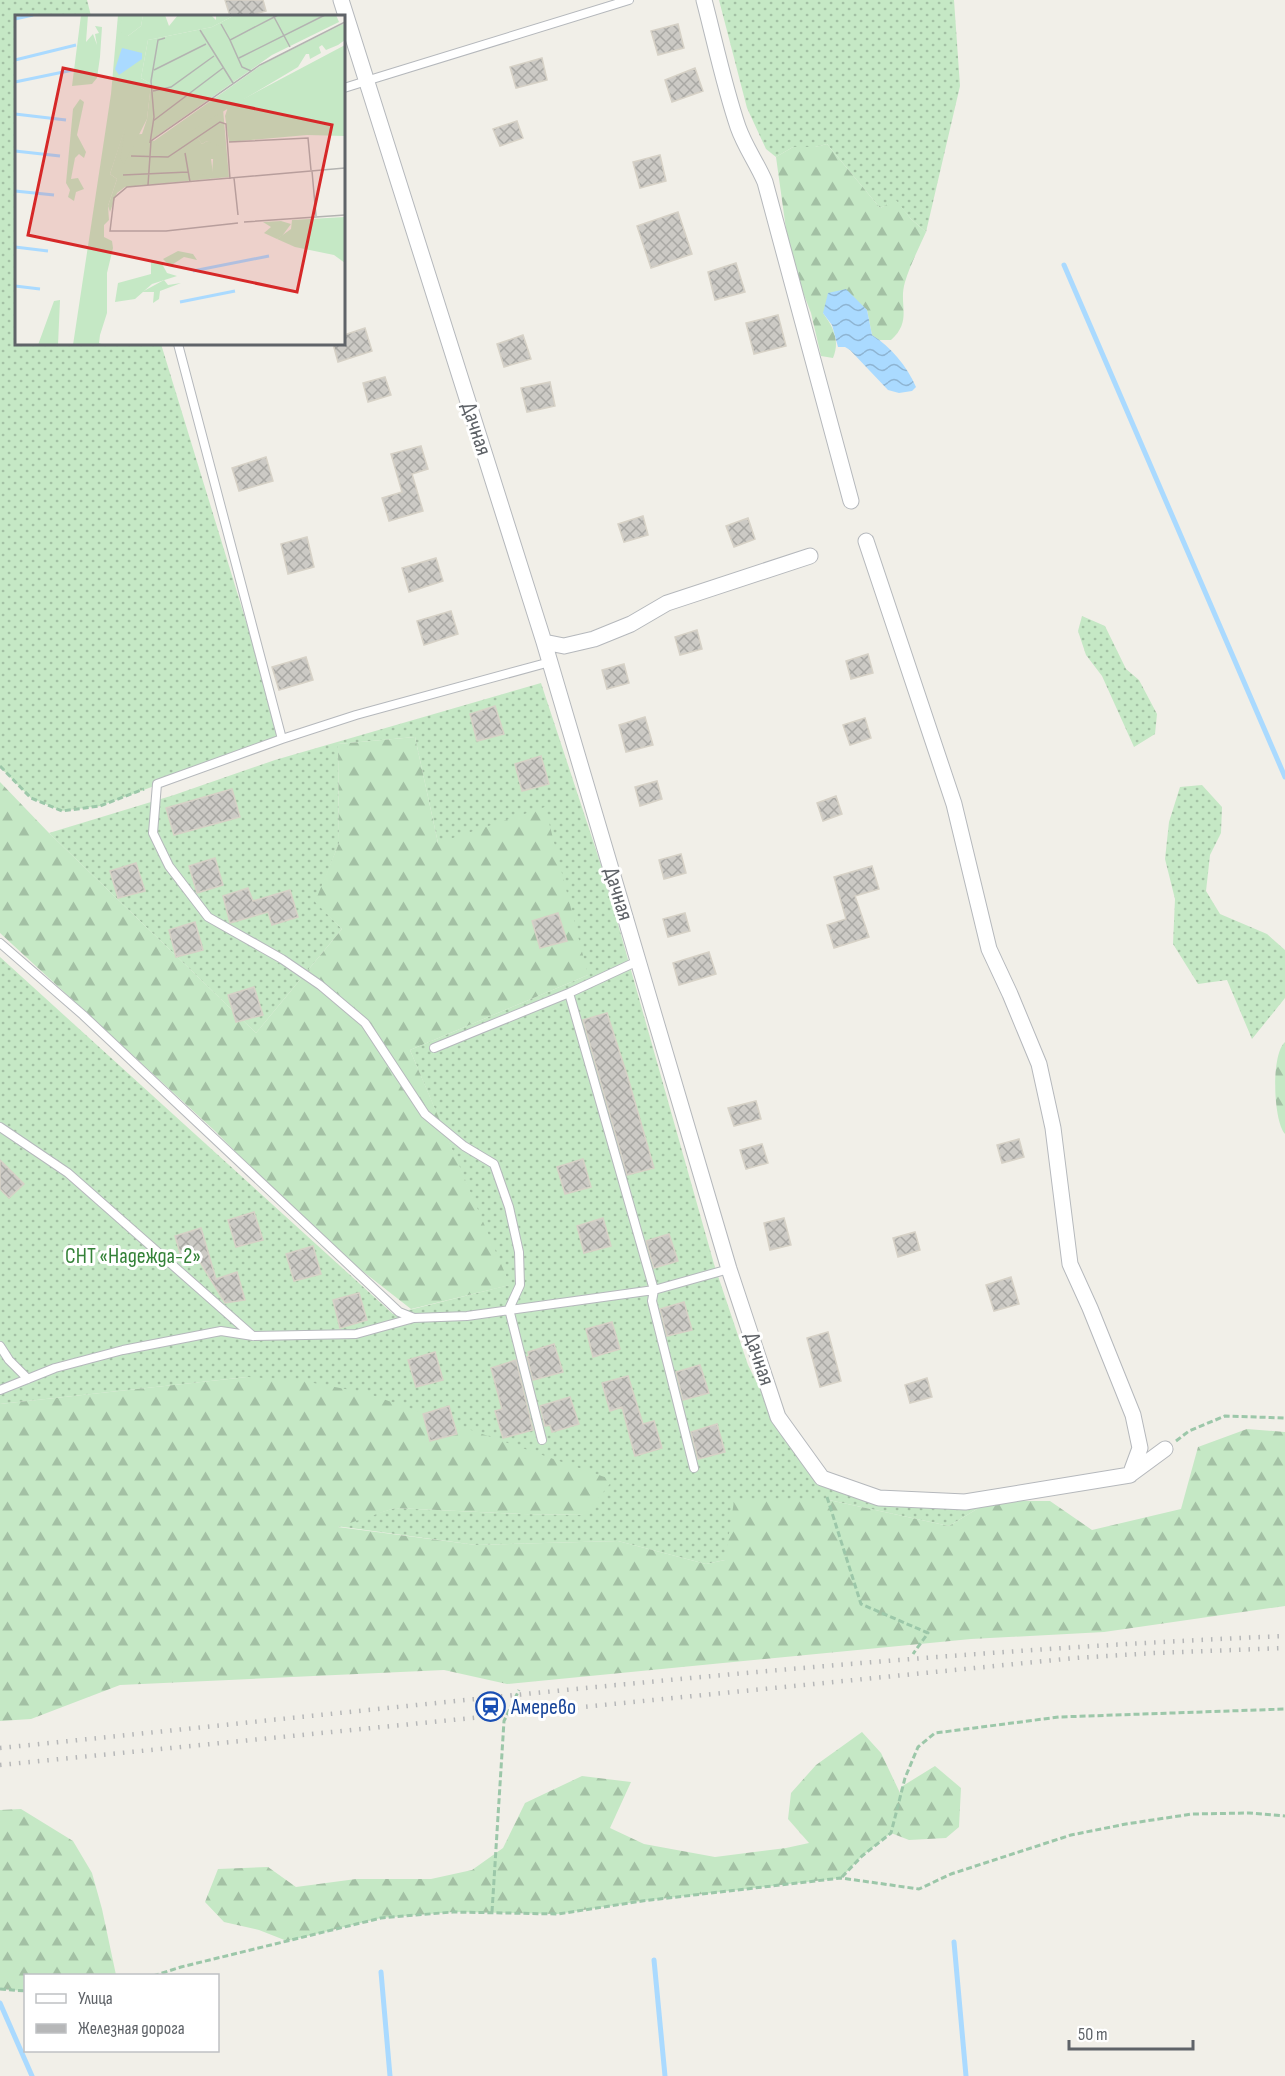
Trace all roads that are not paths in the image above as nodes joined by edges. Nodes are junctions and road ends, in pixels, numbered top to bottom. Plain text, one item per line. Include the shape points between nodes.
1 (341, 0) edge
2 (629, 0) edge
3 (704, 0) edge
4 (363, 82) junction
5 (345, 88) edge
6 (178, 345) edge
7 (851, 501) dead end
8 (866, 541) dead end
9 (810, 556) dead end
10 (544, 642) junction
11 (550, 662) joint
12 (282, 738) junction
13 (0, 943) edge
14 (644, 958) junction
15 (569, 993) junction
16 (434, 1048) dead end
17 (0, 1127) edge
18 (729, 1269) junction
19 (654, 1290) junction
20 (509, 1310) junction
21 (414, 1318) junction
22 (253, 1336) junction
23 (0, 1346) edge
24 (28, 1379) junction
25 (0, 1390) edge
26 (542, 1440) dead end
27 (1165, 1449) road end
28 (694, 1468) dead end
29 (1130, 1475) junction

1 - 4 street, Дачная
2 - 4 lane
3 - 7 street via 738,125 765,182
4 - 5 lane
4 - 10 street, Дачная
6 - 12 lane
8 - 29 street via 954,804 989,949 1039,1064 1053,1128 1070,1264 1133,1415 1140,1448
9 - 10 street via 667,603 594,639 564,646
10 - 18 street, Дачная
11 - 12 lane
11 - 14 street via 602,807
12 - 20 lane via 157,784 153,833 169,866 208,917 320,984 365,1023 425,1114 464,1146 494,1164 519,1252 520,1285
13 - 21 lane via 83,1015 399,1312
14 - 15 lane
14 - 18 street
15 - 16 lane
15 - 19 lane
17 - 22 lane via 68,1173
18 - 19 lane
18 - 29 street via 778,1417 822,1478 879,1498 965,1502 1058,1494
19 - 20 lane
19 - 28 lane via 652,1301
20 - 21 lane
20 - 26 lane
21 - 22 lane via 356,1334
22 - 24 lane via 220,1331 123,1350
23 - 24 lane
24 - 25 lane
27 - 29 street

